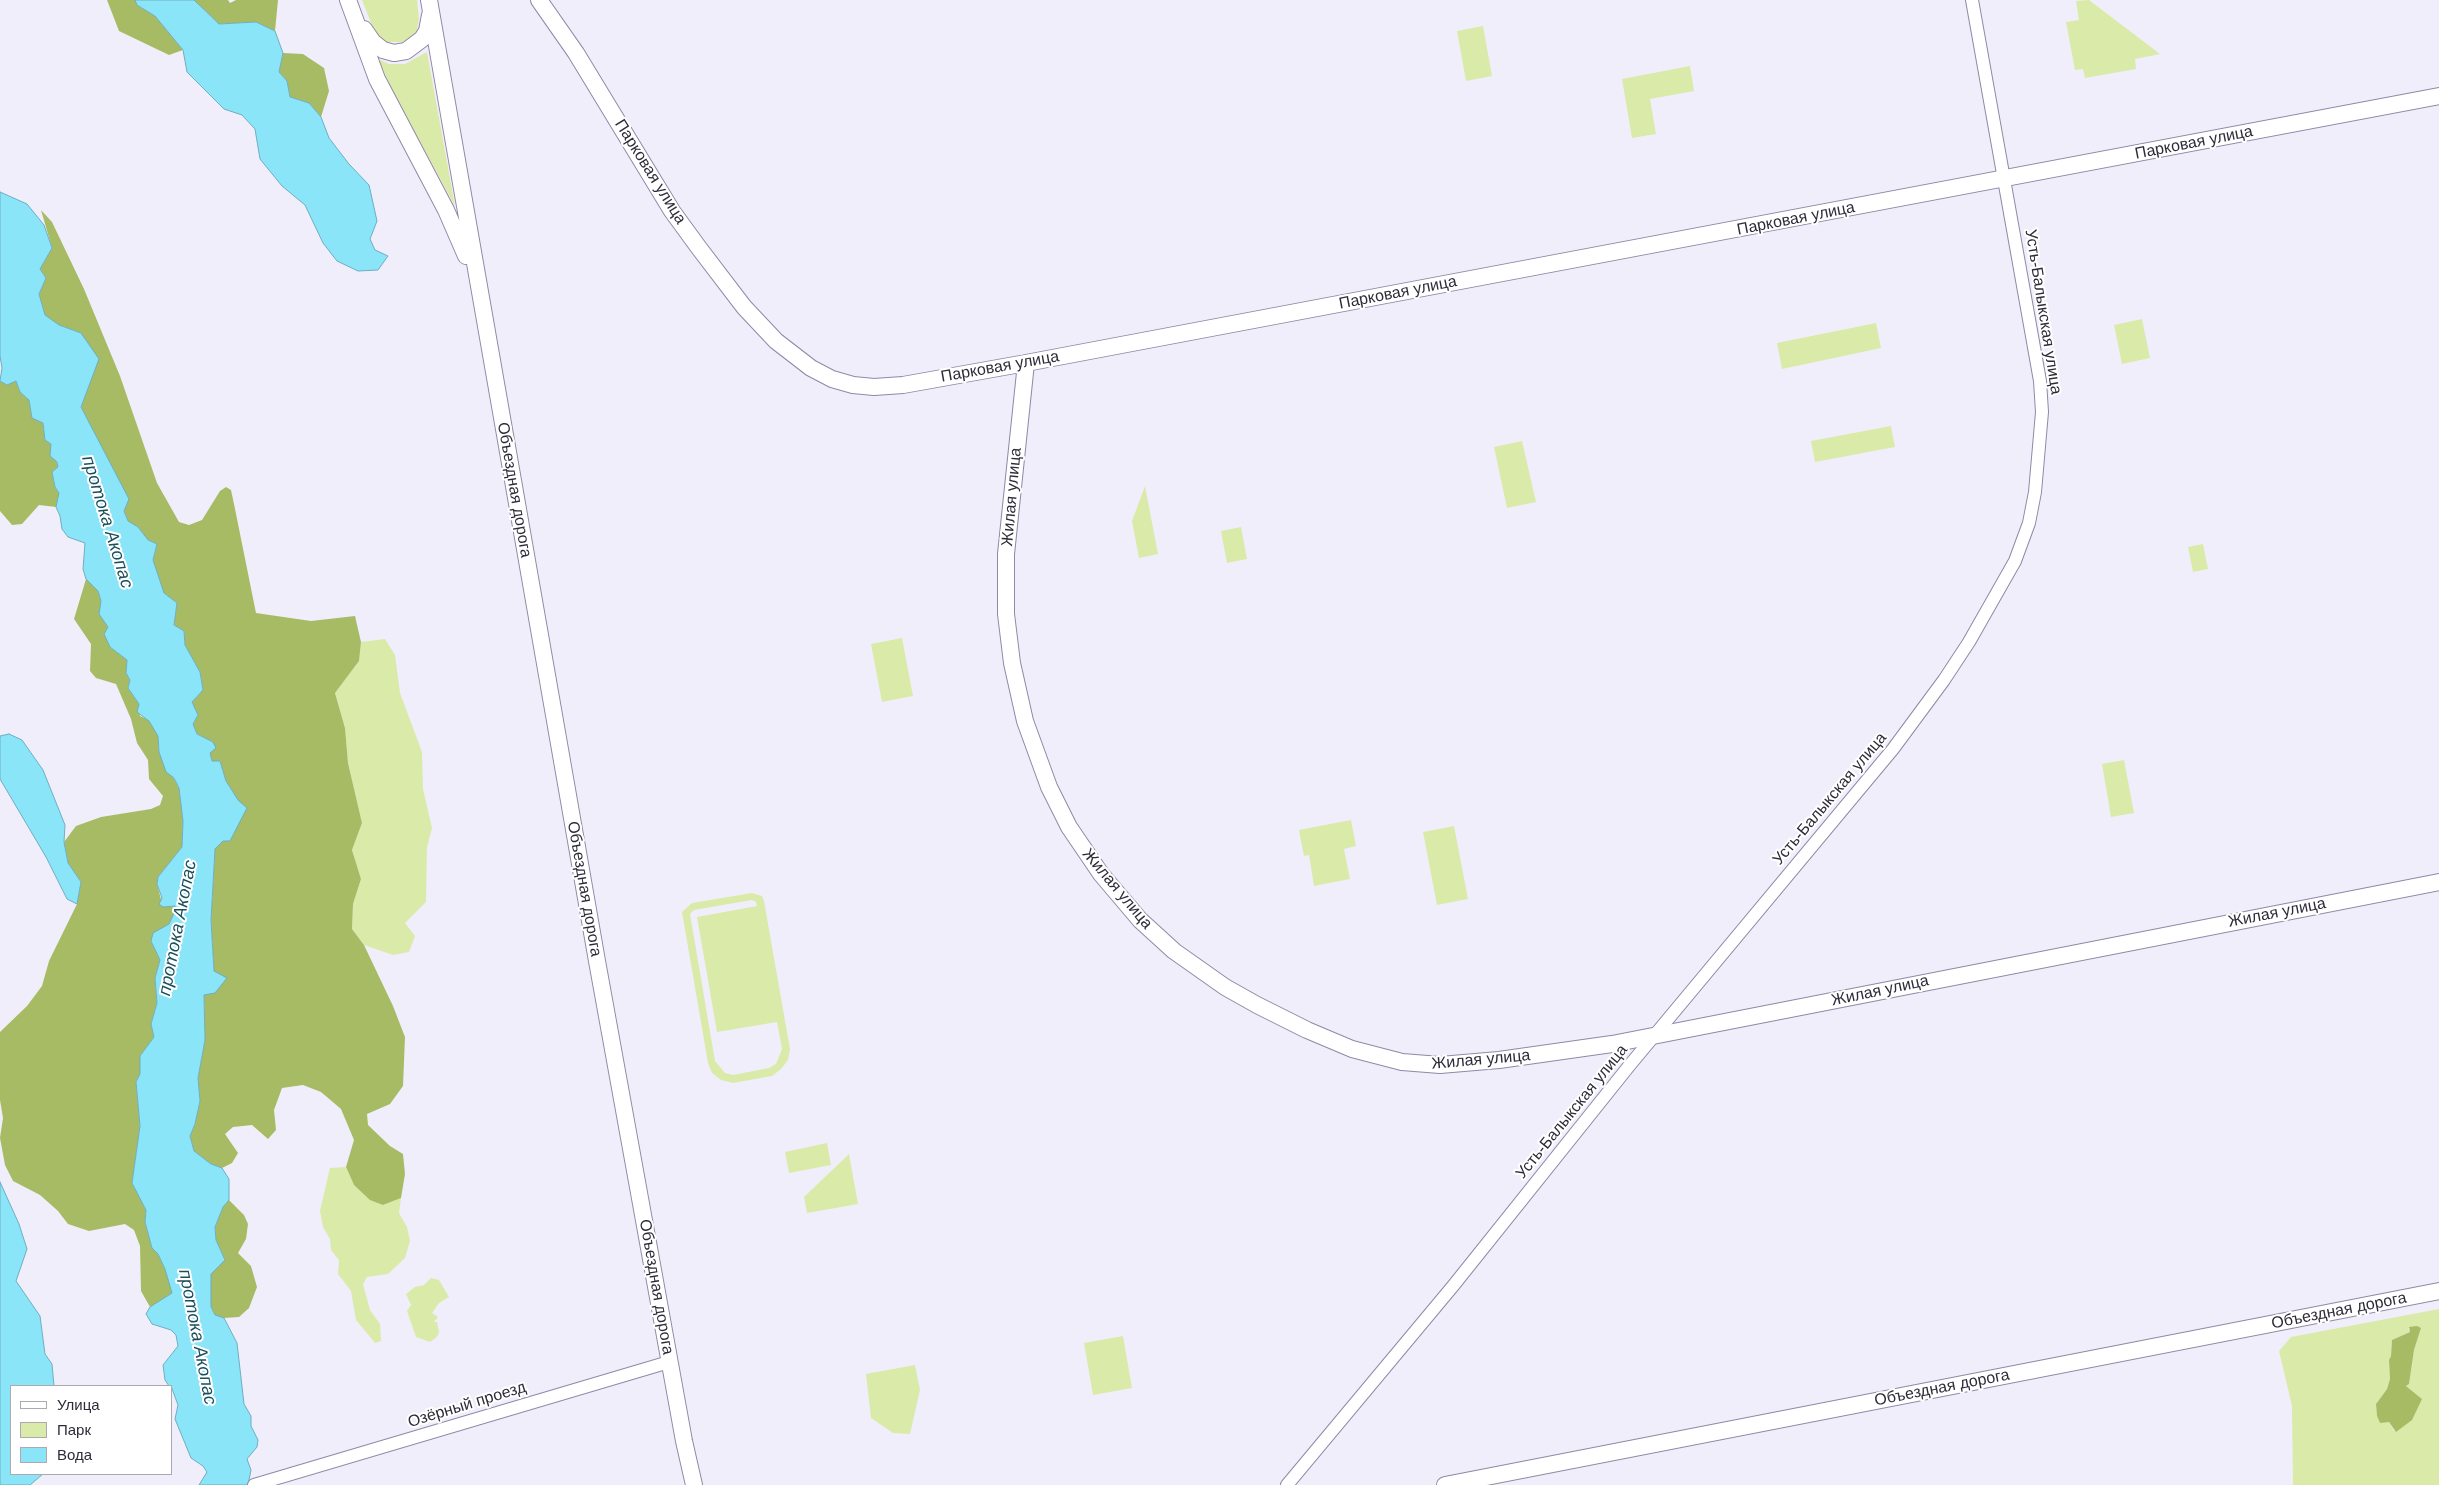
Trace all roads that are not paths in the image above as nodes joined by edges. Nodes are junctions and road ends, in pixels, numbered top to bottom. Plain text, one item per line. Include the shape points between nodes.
1 (539, 0) edge
2 (1972, 0) edge
3 (430, 6) edge
4 (351, 7) edge
5 (2439, 96) edge
6 (2005, 180) junction
7 (479, 291) junction
8 (1026, 363) junction
9 (2439, 882) edge
10 (1653, 1037) junction
11 (2439, 1291) edge
12 (669, 1362) junction
13 (254, 1485) edge
14 (694, 1485) edge
15 (1287, 1485) edge
16 (1445, 1485) edge

1 - 8 main road, Парковая улица via 698,248 744,307 795,357 832,379 874,387 903,385
2 - 6 street, Усть-Балыкская улица
3 - 4 main road via 427,31 422,39 406,51 394,53 373,42
3 - 7 main road
4 - 7 main road via 377,79 446,210
5 - 6 main road, Парковая улица
6 - 8 main road, Парковая улица
6 - 10 street, Усть-Балыкская улица via 2036,351 2042,404 2035,492 2023,542 1986,616 1908,729
7 - 12 main road, Объездная дорога
8 - 10 main road, Жилая улица via 1006,570 1008,638 1017,691 1039,764 1069,827 1101,874 1140,920 1174,951 1226,987 1307,1030 1373,1056 1420,1064 1464,1064
9 - 10 main road, Жилая улица
10 - 15 street, Усть-Балыкская улица via 1453,1286
11 - 16 main road, Объездная дорога
12 - 13 street, Озёрный проезд
12 - 14 main road, Объездная дорога

